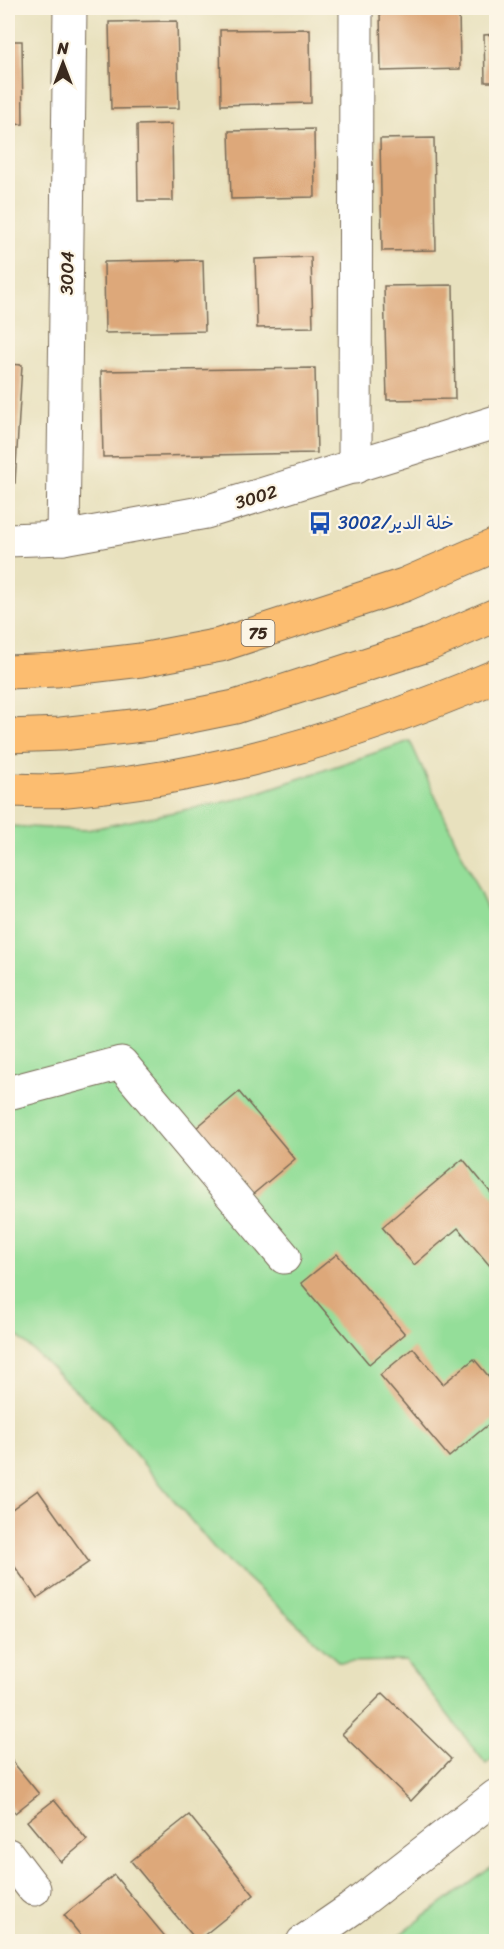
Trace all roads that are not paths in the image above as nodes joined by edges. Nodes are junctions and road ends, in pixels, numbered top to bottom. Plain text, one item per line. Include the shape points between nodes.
1 (70, 8) edge
2 (356, 8) edge
3 (496, 422) edge
4 (355, 467) junction
5 (63, 537) junction
6 (8, 540) edge
7 (496, 545) edge
8 (496, 615) edge
9 (8, 672) edge
10 (496, 676) edge
11 (8, 736) edge
12 (8, 790) edge
13 (8, 1093) edge
14 (284, 1257) dead end
15 (496, 1796) edge
16 (8, 1855) edge
17 (34, 1889) dead end
18 (303, 1941) edge

1 - 5 street, 3004
2 - 4 street
3 - 4 street, 3002
4 - 5 street, 3002 via 206,512
5 - 6 street, 3002
7 - 9 highway, 75 via 404,585 220,645 141,660
8 - 11 highway via 427,645 236,707 151,724 61,735
10 - 12 highway via 447,697 249,762 77,789
13 - 14 street via 121,1063
15 - 18 street via 351,1909
16 - 17 street

